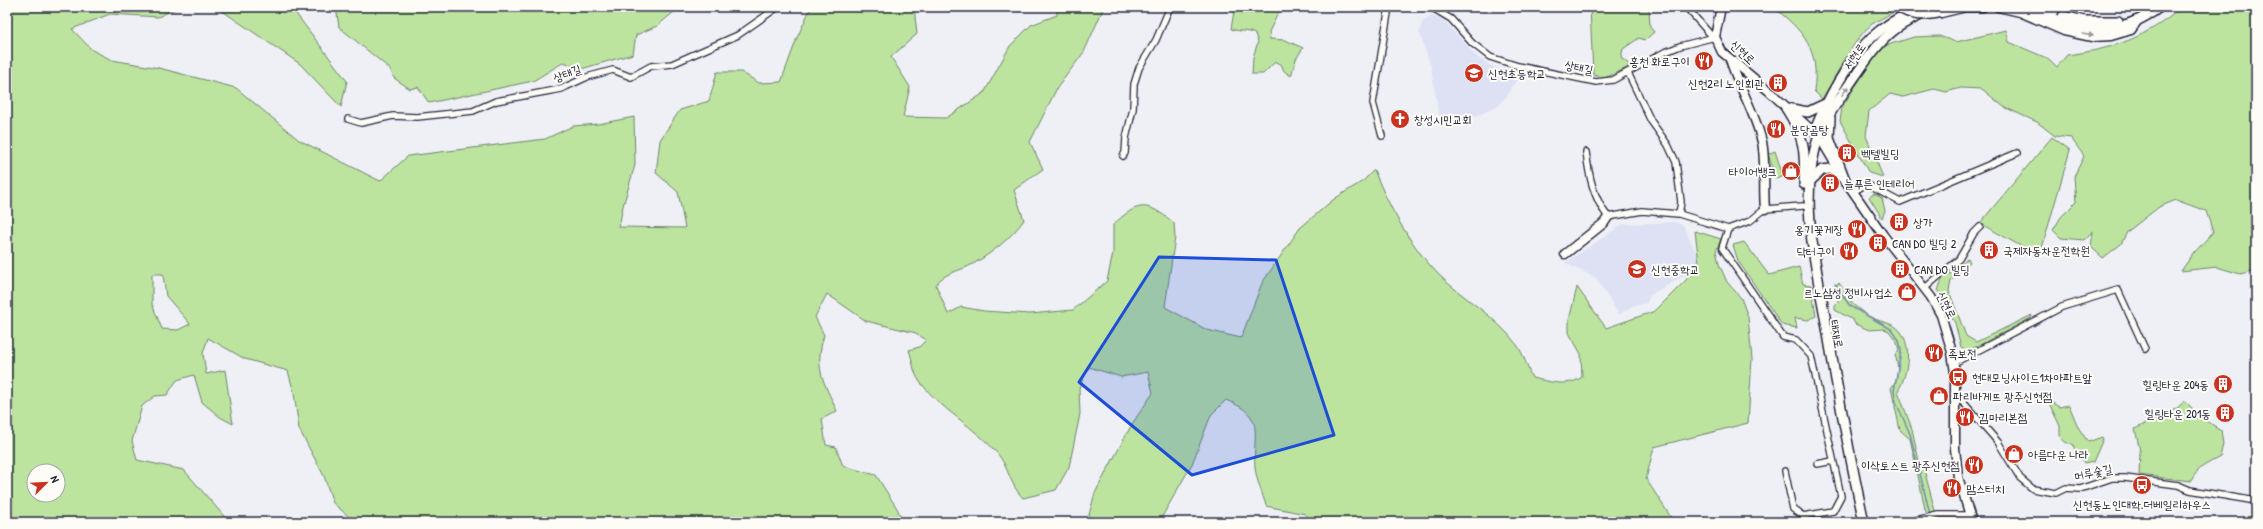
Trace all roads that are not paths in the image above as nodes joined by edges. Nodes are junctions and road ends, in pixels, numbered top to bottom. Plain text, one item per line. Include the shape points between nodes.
1 (778, 7) edge
2 (1170, 7) edge
3 (1389, 7) edge
4 (1432, 7) edge
5 (1686, 7) edge
6 (1721, 7) edge
7 (1897, 7) edge
8 (1923, 7) edge
9 (1983, 7) edge
10 (1998, 7) edge
11 (2025, 7) edge
12 (2042, 7) edge
13 (2151, 7) edge
14 (2160, 7) edge
15 (2052, 9) edge
16 (1943, 10) edge
17 (2138, 20) junction
18 (1715, 37) junction
19 (1729, 58) junction
20 (1628, 73) junction
21 (1756, 81) junction
22 (1746, 94) junction
23 (1828, 107) junction
24 (1786, 108) junction
25 (348, 119) dead end
26 (1817, 135) junction
27 (1382, 136) dead end
28 (1813, 149) joint
29 (1586, 152) dead end
30 (2017, 153) dead end
31 (1123, 156) dead end
32 (1845, 180) junction
33 (1806, 184) junction
34 (1853, 192) junction
35 (1803, 206) junction
36 (1765, 209) junction
37 (1679, 214) junction
38 (1608, 218) junction
39 (1980, 227) dead end
40 (1728, 229) junction
41 (1809, 241) junction
42 (1565, 254) dead end
43 (1925, 288) junction
44 (2145, 349) dead end
45 (1954, 363) junction
46 (1955, 394) junction
47 (1833, 460) junction
48 (1817, 464) dead end
49 (1785, 471) dead end
50 (2256, 501) edge
51 (1971, 518) edge
52 (1860, 522) edge
53 (1864, 522) edge
54 (1908, 522) edge

1 - 25 street, 상태길 via 738,35 672,64 651,66 631,77 613,70 587,77 561,89 496,101 473,111 417,117 393,116 361,123
2 - 31 street via 1134,84 1135,97
3 - 27 street via 1373,103
4 - 20 street, 상태길 via 1451,19 1472,43 1490,57 1518,66 1596,82 1614,80
5 - 18 street
6 - 18 main road, 신현로
7 - 16 main road, bridge via 1921,17
8 - 23 main road, 서현로 via 1900,17 1871,38 1863,47
9 - 16 main road
10 -> 17 main road via 2020,12 2064,31 2092,37 2111,36 2131,30
11 - 17 main road via 2077,27 2106,29
12 - 15 main road
13 - 15 main road via 2126,19 2107,23 2084,21
14 - 17 main road
23 -> 16 main road, 서현로 via 1884,36 1910,19
18 - 19 main road, 신현로 via 1722,52
18 - 20 street, 상태길 via 1680,46
19 - 21 main road, 신현로
19 - 22 main road via 1737,81
20 - 37 street via 1651,121 1668,145 1676,162 1681,202
21 - 22 main road
21 - 24 main road, 신현로
22 - 36 main road via 1762,143
23 - 24 main road via 1808,112
23 - 26 main road, 서현로
23 - 32 main road via 1829,138
24 - 26 main road, 신현로
24 - 33 main road via 1798,126 1803,140
26 - 28 main road, 서현로
26 - 32 main road, 신현로
28 - 33 main road, 태재로
29 - 38 street via 1589,176 1599,205
30 - 34 street via 1900,202 1866,184
32 - 33 main road via 1831,169 1822,170
32 - 34 main road, 신현로
33 - 35 main road
33 - 41 main road, 태재로
33 - 53 main road, 태재로 via 1810,231 1848,449
34 - 43 main road, 신현로
35 - 36 street
35 - 41 main road
36 - 40 street via 1750,221
37 - 38 street via 1642,210
37 - 40 street
38 - 42 main road
39 - 43 street via 1959,259
40 - 47 street via 1722,248 1783,337 1796,340 1811,356
41 - 52 main road, 태재로
43 - 45 main road, 신현로 via 1941,315
44 - 45 street via 2118,290 2062,307
45 - 46 main road, 신현로
46 - 50 street, 머루숯길 via 1998,442 2020,478 2032,489 2056,493 2066,488 2080,489 2112,478 2125,478 2178,485 2190,490
46 - 51 main road, 신현로 via 1958,477
47 - 48 street
47 - 49 street via 1841,496 1833,511 1803,516 1793,509
51 - 54 street via 1938,515

